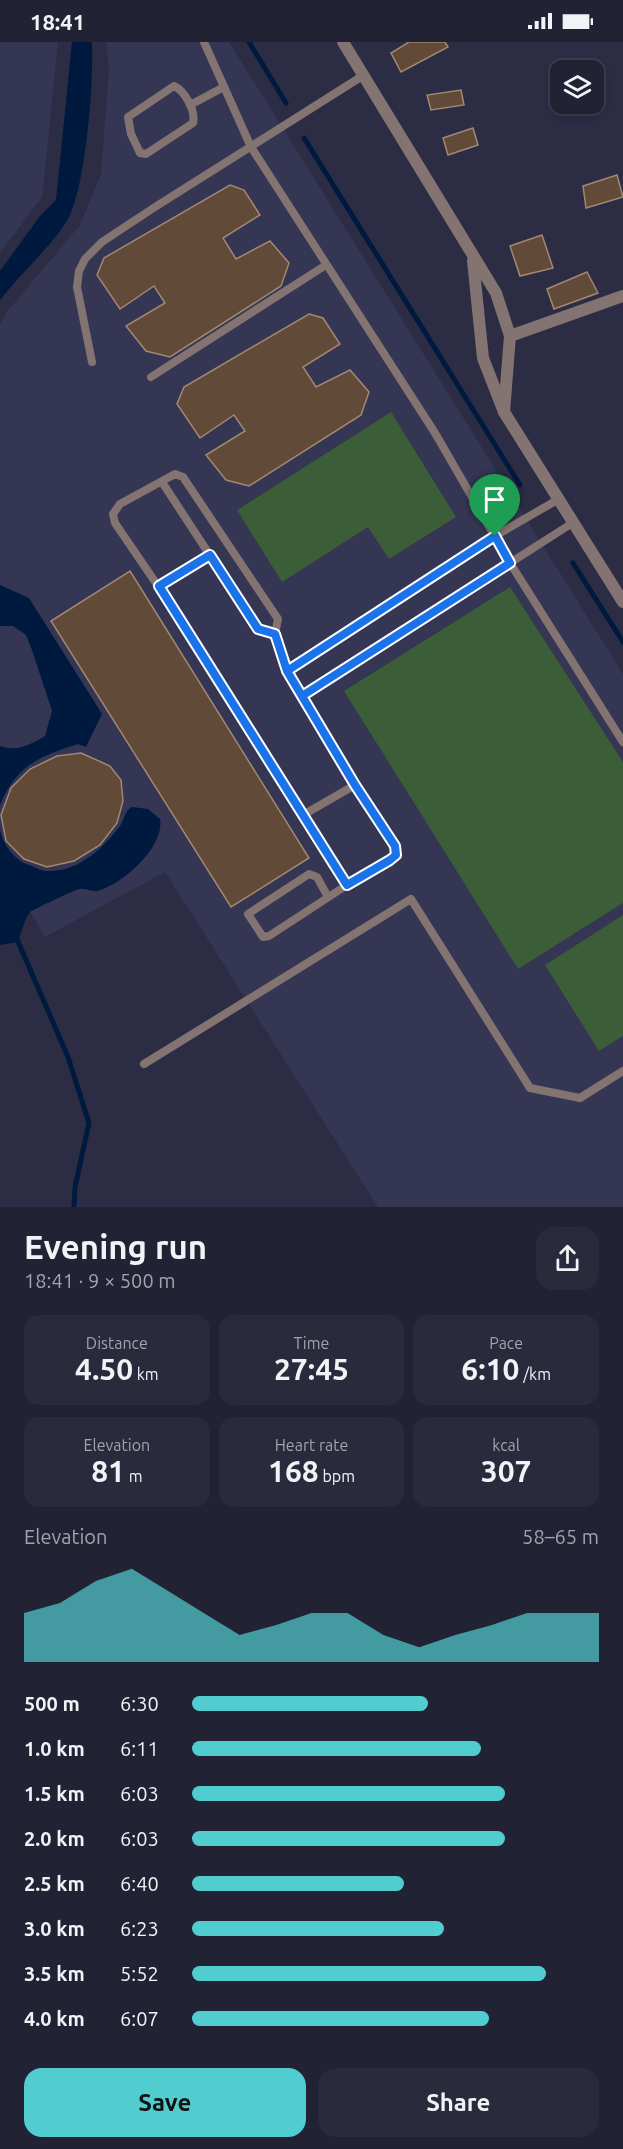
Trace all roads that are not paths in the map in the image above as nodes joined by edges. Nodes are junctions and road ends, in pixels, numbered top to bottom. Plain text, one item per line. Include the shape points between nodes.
1 (204, 42) edge
2 (344, 42) edge
3 (364, 75) junction
4 (224, 87) junction
5 (190, 105) junction
6 (251, 147) junction
7 (473, 257) junction
8 (326, 264) junction
9 (623, 296) edge
10 (510, 336) junction
11 (92, 362) dead end
12 (151, 377) dead end
13 (504, 412) junction
14 (162, 482) junction
15 (559, 499) junction
16 (574, 522) junction
17 (495, 536) junction
18 (210, 555) junction
19 (510, 563) junction
20 (159, 586) junction
21 (623, 602) edge
22 (275, 634) junction
23 (287, 671) junction
24 (302, 696) junction
25 (623, 742) edge
26 (355, 785) junction
27 (303, 815) junction
28 (347, 885) junction
29 (328, 897) junction
30 (144, 1064) dead end
31 (623, 1071) edge

1 - 4 lane
2 - 3 street
3 - 6 lane
3 - 7 street
4 - 5 lane
4 - 6 lane
5 - 5 lane via 181,89 174,86 131,113 127,122 136,149 146,154 189,128 194,117
6 - 8 lane
6 - 11 lane via 111,236 85,259 77,287
7 - 10 street via 496,293
7 - 13 street via 483,358
8 - 12 lane
8 - 17 lane via 435,433
9 - 10 street
10 - 13 street
13 - 15 street
14 - 18 lane
14 - 20 lane via 120,504 113,514 115,523
14 - 22 lane via 175,474 183,477 278,619
15 - 16 street
15 - 17 lane
16 - 19 lane
16 - 21 street
17 - 19 lane
17 - 23 lane
18 - 20 lane
18 - 22 lane via 258,629
19 - 24 lane
19 - 25 lane
20 - 27 lane
22 - 23 lane
23 - 24 lane
24 - 26 lane
26 - 27 lane
26 - 28 lane via 395,846 396,855
27 - 28 lane
28 - 29 lane
29 - 29 lane via 269,936 259,933 248,914 309,874 318,877
30 - 31 lane via 411,899 530,1088 580,1098

